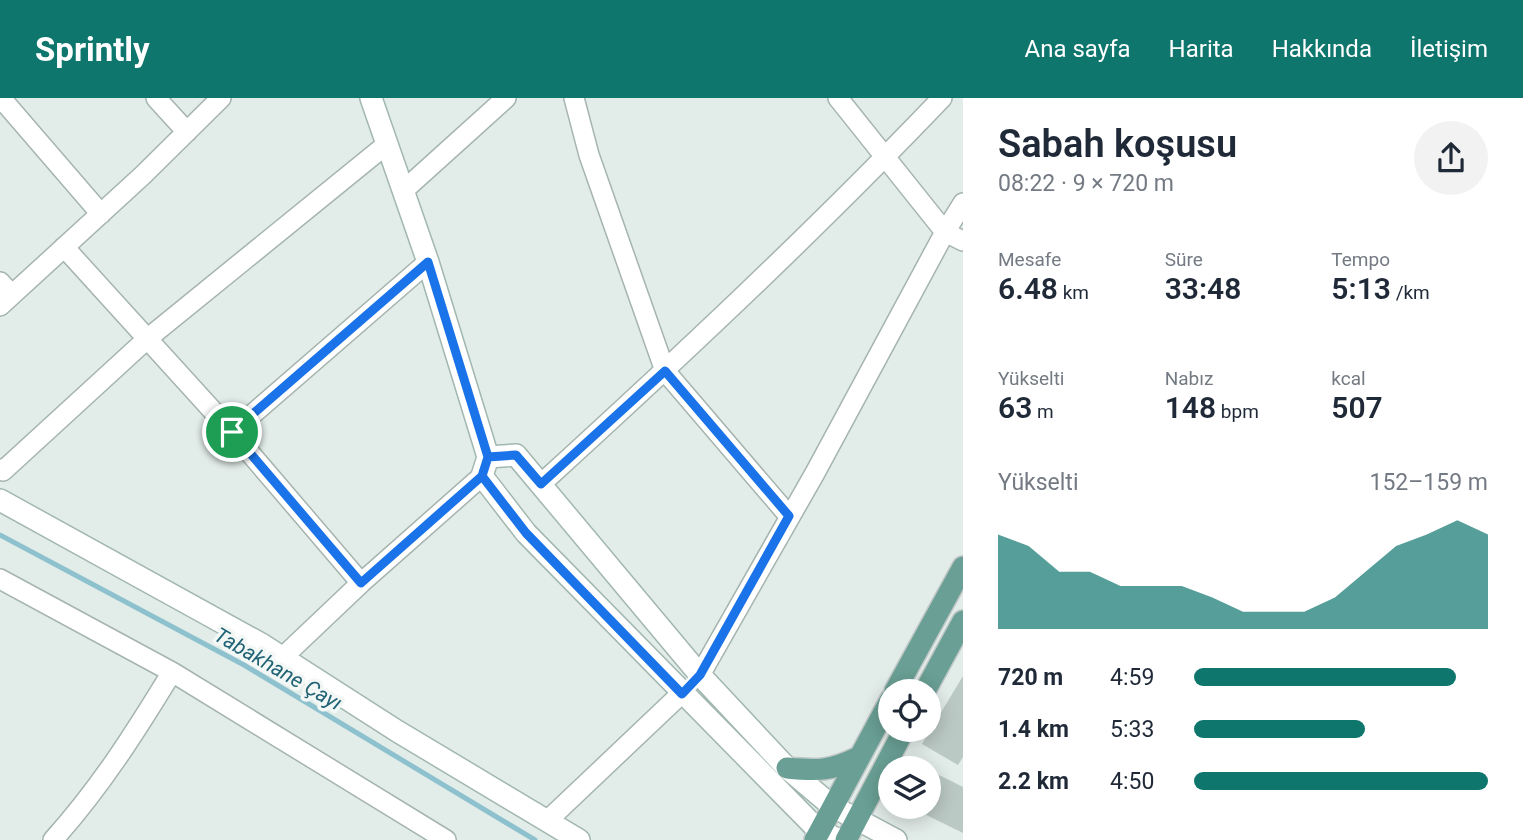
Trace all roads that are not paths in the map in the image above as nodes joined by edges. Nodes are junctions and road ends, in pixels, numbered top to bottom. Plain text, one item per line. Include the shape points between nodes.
1 (1, 98) edge
2 (156, 98) edge
3 (221, 98) edge
4 (371, 98) edge
5 (506, 98) edge
6 (575, 98) edge
7 (838, 98) edge
8 (942, 98) edge
9 (187, 132) junction
10 (387, 144) junction
11 (886, 157) junction
12 (403, 191) junction
13 (963, 202) edge
14 (101, 214) junction
15 (954, 236) edge
16 (64, 247) junction
17 (428, 262) junction
18 (4, 294) edge
19 (148, 339) junction
20 (665, 371) junction
21 (232, 432) junction
22 (485, 467) junction
23 (0, 469) edge
24 (541, 484) junction
25 (0, 500) edge
26 (789, 516) junction
27 (963, 566) edge
28 (0, 579) edge
29 (361, 583) junction
30 (963, 621) edge
31 (283, 657) junction
32 (172, 672) junction
33 (700, 675) junction
34 (902, 679) edge
35 (932, 679) edge
36 (682, 694) junction
37 (878, 723) edge
38 (898, 742) edge
39 (859, 757) junction
40 (787, 768) junction
41 (832, 806) junction
42 (856, 819) junction
43 (547, 821) junction
44 (817, 836) edge
45 (53, 840) edge
46 (446, 840) edge
47 (579, 840) edge
48 (840, 840) edge
49 (846, 840) edge
50 (896, 840) edge

1 - 14 street
2 - 9 street
3 - 9 street
4 - 10 street
5 - 12 street
6 - 20 street via 589,155
7 - 11 street
8 - 11 street
9 - 14 street
10 - 12 street
10 - 19 street
11 - 15 street
11 - 20 street
12 - 17 street
13 - 15 street
14 - 16 street
15 - 26 street
16 - 18 street
16 - 19 street
17 - 21 street
17 - 22 street
19 - 21 street
19 - 23 street
20 - 24 street
20 - 26 street
21 - 29 street
22 - 24 street via 516,455
22 - 29 street
22 - 36 street via 526,533
24 - 33 street
25 - 31 street
26 - 33 street
27 - 34 main road
28 - 32 street
29 - 31 street
30 - 35 main road
31 - 43 street
32 - 45 street via 123,752
32 - 46 street
33 - 36 street
33 - 40 street
36 - 43 street
36 - 44 street
37 - 39 main road
38 - 42 main road
39 - 40 main road via 835,769
39 - 41 main road
40 - 41 street
41 - 42 street
41 - 44 main road
42 - 49 main road
42 - 50 street
43 - 47 street
44 - 48 street

